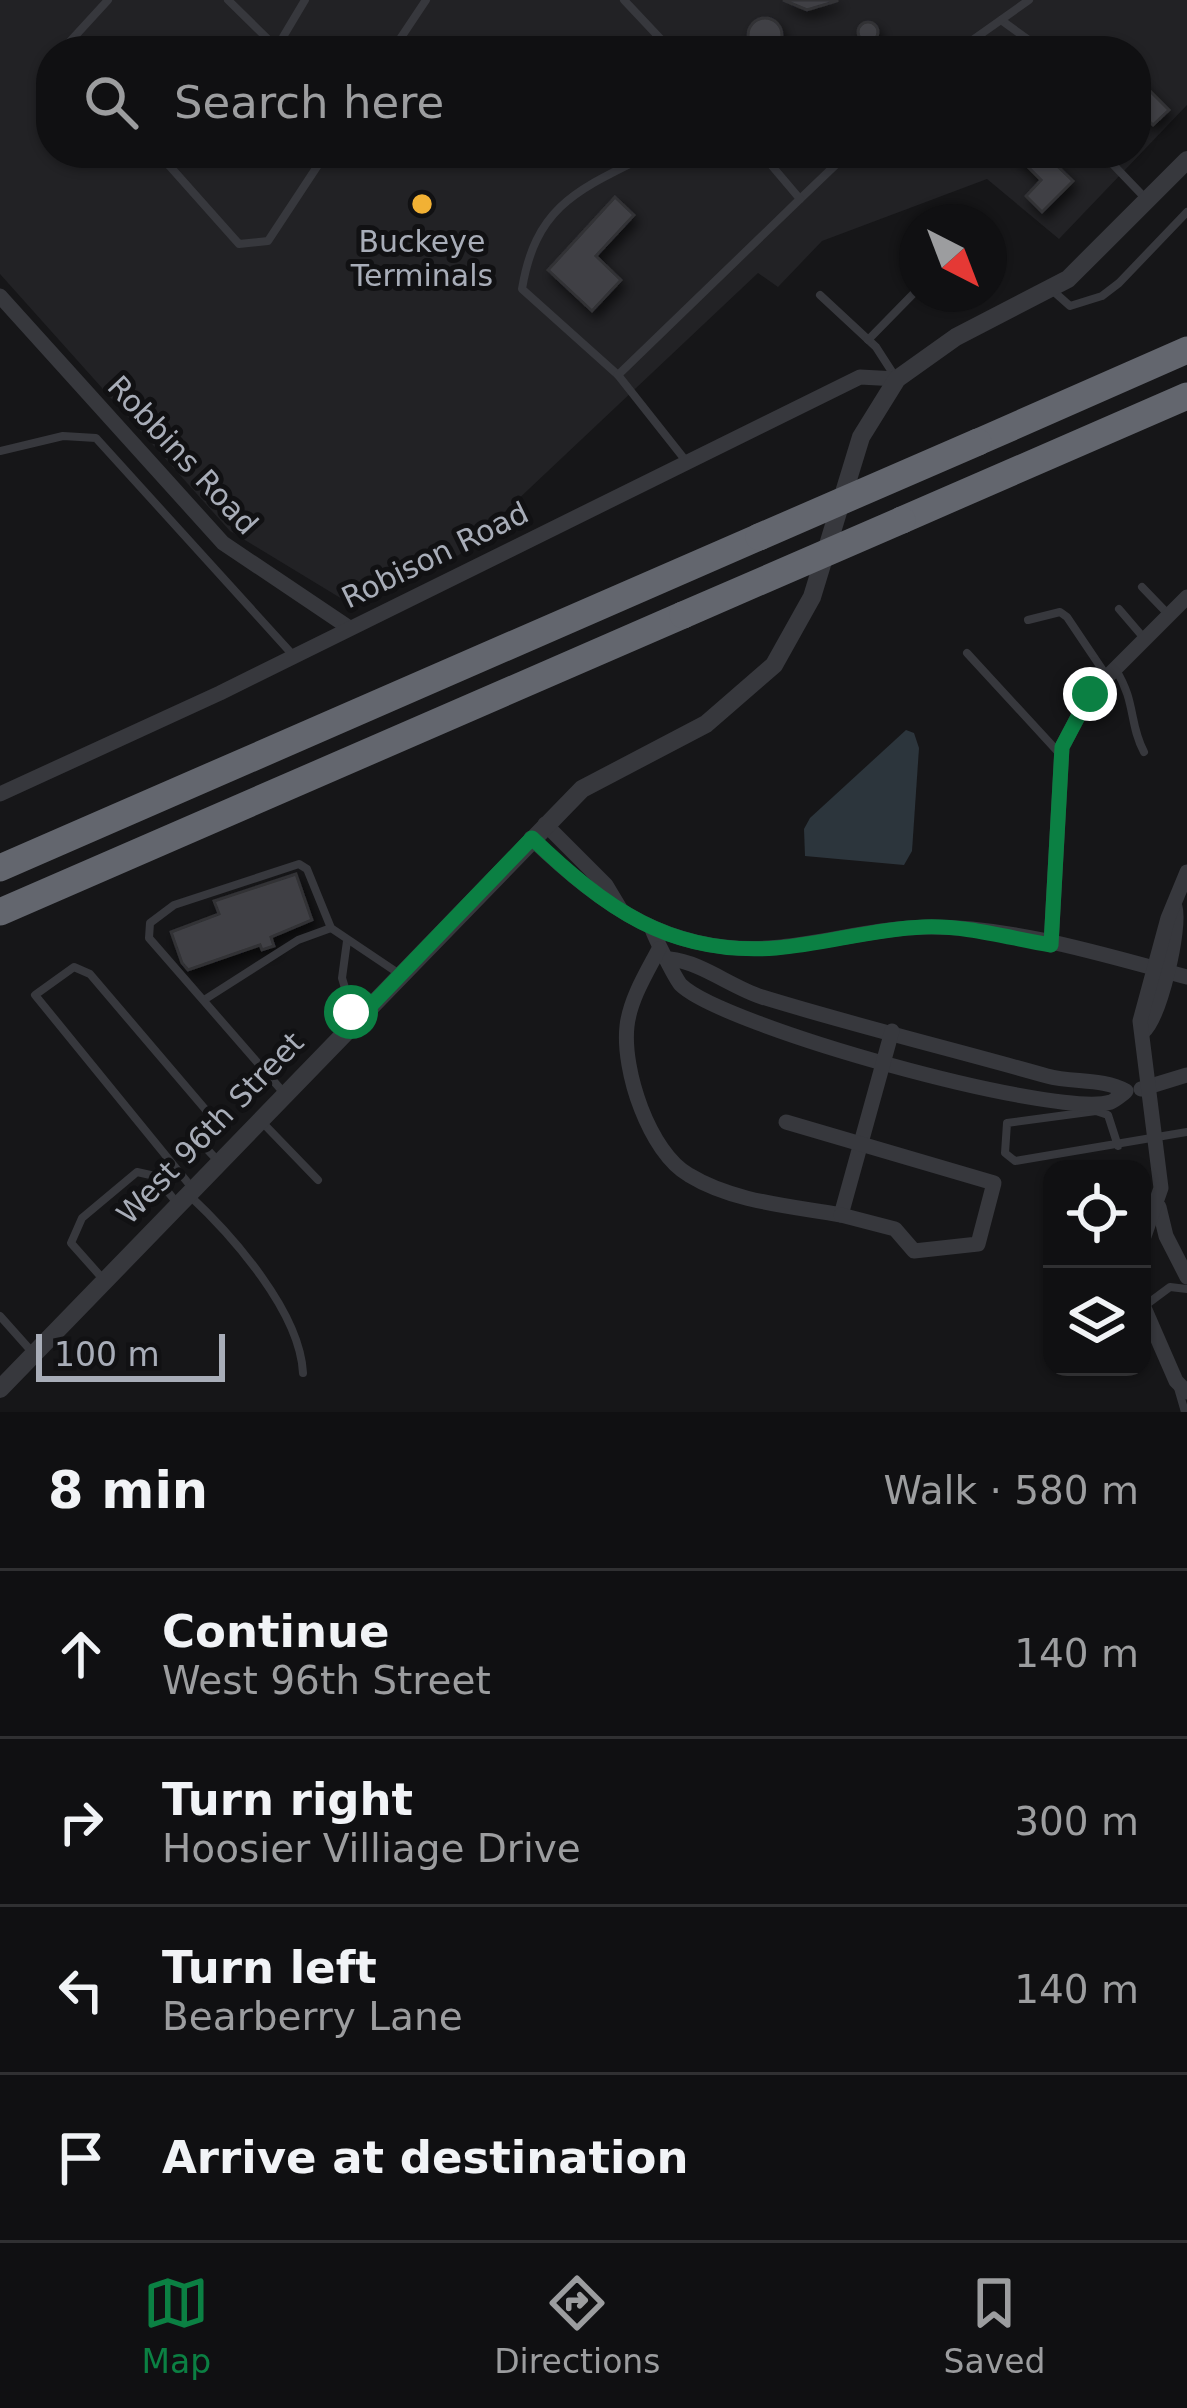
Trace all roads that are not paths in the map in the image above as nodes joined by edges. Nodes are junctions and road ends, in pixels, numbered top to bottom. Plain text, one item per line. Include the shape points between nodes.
1 (108, 0) edge
2 (228, 0) edge
3 (304, 0) edge
4 (425, 0) edge
5 (624, 0) edge
6 (1029, 0) edge
7 (1001, 20) junction
8 (75, 36) edge
9 (267, 36) edge
10 (284, 36) edge
11 (402, 36) edge
12 (658, 36) edge
13 (978, 36) edge
14 (1023, 36) edge
15 (1187, 160) edge
16 (171, 168) edge
17 (316, 168) edge
18 (625, 168) edge
19 (773, 168) edge
20 (832, 168) edge
21 (1116, 168) edge
22 (800, 199) junction
23 (1148, 201) junction
24 (1187, 212) edge
25 (1052, 290) junction
26 (820, 295) dead end
27 (0, 296) edge
28 (899, 308) edge
29 (868, 340) junction
30 (1187, 350) edge
31 (618, 375) junction
32 (897, 380) junction
33 (1187, 396) edge
34 (0, 451) edge
35 (686, 462) junction
36 (1142, 587) dead end
37 (1187, 597) edge
38 (1119, 609) dead end
39 (1168, 614) junction
40 (1028, 620) dead end
41 (348, 627) junction
42 (1144, 638) junction
43 (967, 653) dead end
44 (293, 656) junction
45 (1110, 672) junction
46 (1144, 752) dead end
47 (1061, 755) junction
48 (0, 794) edge
49 (538, 831) junction
50 (0, 868) edge
51 (1187, 872) edge
52 (0, 912) edge
53 (331, 928) junction
54 (652, 929) junction
55 (347, 941) junction
56 (1051, 945) junction
57 (665, 954) junction
58 (1160, 970) junction
59 (400, 975) junction
60 (1187, 977) edge
61 (204, 1000) junction
62 (355, 1022) junction
63 (892, 1031) junction
64 (885, 1060) junction
65 (1187, 1075) edge
66 (1146, 1088) junction
67 (1126, 1091) junction
68 (285, 1094) junction
69 (260, 1120) junction
70 (786, 1122) dead end
71 (1187, 1132) edge
72 (1154, 1139) junction
73 (861, 1143) junction
74 (1118, 1145) junction
75 (219, 1162) junction
76 (178, 1170) junction
77 (317, 1180) dead end
78 (161, 1184) junction
79 (187, 1196) junction
80 (1159, 1207) junction
81 (841, 1215) junction
82 (1151, 1223) edge
83 (1187, 1277) edge
84 (105, 1281) junction
85 (1187, 1289) edge
86 (1151, 1300) edge
87 (0, 1316) edge
88 (1151, 1322) edge
89 (34, 1354) junction
90 (303, 1372) dead end
91 (1181, 1387) edge
92 (0, 1389) edge
93 (1185, 1412) edge

1 - 8 lane
2 - 9 lane
3 - 10 lane
4 - 11 lane
5 - 12 lane
6 - 7 lane
7 - 13 lane
7 - 14 lane
15 - 23 street, West 96th Street
16 - 17 lane via 239,244 268,241
18 - 31 lane via 559,205 542,224 522,289
19 - 22 lane
20 - 22 lane
21 - 23 lane
22 - 31 lane
23 - 25 street, West 96th Street
24 - 25 lane via 1102,296 1070,306
25 - 32 street, West 96th Street via 956,337
26 - 29 lane
27 - 41 street, Robbins Road via 223,543
28 - 29 lane
29 - 32 lane
30 - 50 highway, bridge
31 - 35 lane
32 - 35 street, Robison Road via 860,377
32 - 49 street, West 96th Street via 861,436 812,597 774,665 706,724 618,766
33 - 52 highway, bridge
34 - 44 lane via 63,436 95,438
35 - 41 street, Robison Road
36 - 39 lane
37 - 39 street
38 - 42 lane
39 - 42 street
40 - 45 lane via 1060,612
41 - 44 street, Robison Road
42 - 45 street
43 - 47 lane
44 - 48 street, Robison Road
45 - 46 lane via 1132,697
45 - 47 street via 1075,713
47 - 56 street
49 - 54 street via 593,897
49 - 59 street, West 96th Street
51 - 58 street
53 - 55 lane
53 - 61 lane
53 - 61 lane via 307,869 292,863 174,904 150,923 149,938
54 - 56 street via 740,947 923,927
54 - 57 street
55 - 59 lane
55 - 62 lane via 342,978
56 - 58 street
57 - 63 street via 730,986
57 - 64 street via 677,982 728,1012
57 - 81 street via 627,1025 629,1068 672,1163 742,1196
58 - 60 street
58 - 66 street via 1140,1021
59 - 62 street, West 96th Street
61 - 68 lane
62 - 68 street, West 96th Street
63 - 64 street
63 - 67 street
64 - 67 street via 1047,1102 1112,1102
64 - 73 street
65 - 66 street
66 - 67 street
66 - 72 street
68 - 69 street, West 96th Street
69 - 75 street, West 96th Street
69 - 77 lane
70 - 73 street
71 - 72 lane
72 - 74 lane
72 - 80 street
73 - 81 street
73 - 81 street via 994,1183 978,1244 914,1251 896,1229
74 - 74 lane via 1108,1115 1096,1111 1007,1123 1006,1153 1015,1161
75 - 76 lane via 192,1133 211,1116 90,974 74,968 35,995
75 - 79 street, West 96th Street
76 - 78 lane
76 - 79 lane
78 - 79 lane
78 - 84 lane via 137,1172 82,1218 71,1243
79 - 84 street, West 96th Street
79 - 90 lane via 261,1276 302,1347
80 - 82 street
80 - 83 street
84 - 89 street, West 96th Street
85 - 86 lane via 1170,1287
87 - 89 lane
88 - 91 street
89 - 92 street, West 96th Street
91 - 93 lane

